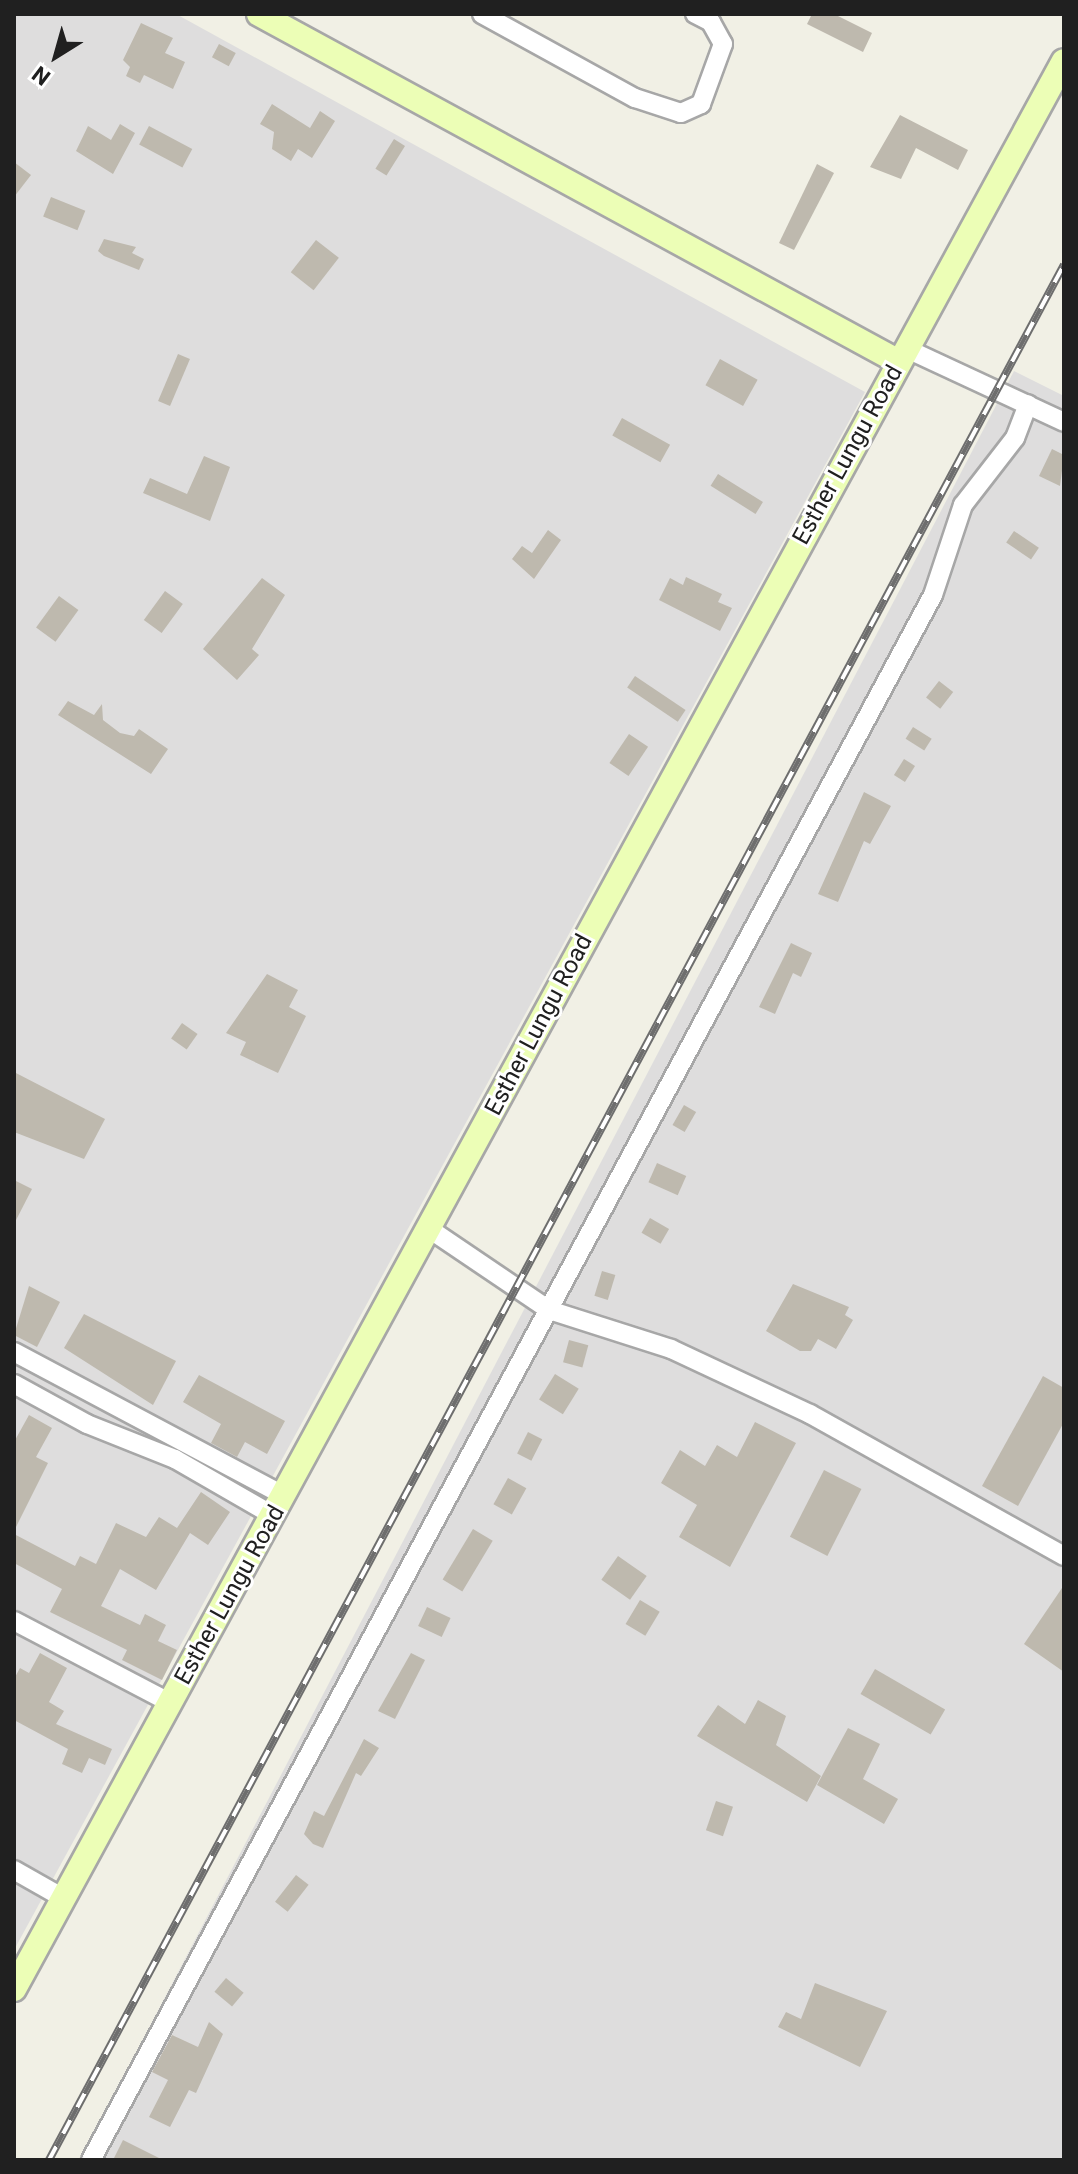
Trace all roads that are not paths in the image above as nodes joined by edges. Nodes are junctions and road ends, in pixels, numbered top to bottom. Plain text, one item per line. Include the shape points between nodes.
1 (259, 14) edge
2 (482, 14) edge
3 (695, 14) edge
4 (1064, 61) edge
5 (903, 355) junction
6 (1028, 404) junction
7 (1064, 422) edge
8 (428, 1228) junction
9 (549, 1310) junction
10 (14, 1352) edge
11 (14, 1384) edge
12 (279, 1506) junction
13 (1064, 1556) edge
14 (14, 1621) edge
15 (171, 1703) junction
16 (14, 1870) edge
17 (65, 1899) junction
18 (14, 1989) edge
19 (91, 2160) edge

1 - 5 street
2 - 3 street via 635,98 681,113 701,104 723,44 711,22
4 - 5 street, Esther Lungu Road
5 - 6 street
5 - 8 street, Esther Lungu Road
6 - 7 street
6 - 9 street via 1015,438 963,505 933,595
8 - 9 street
8 - 12 street, Esther Lungu Road
9 - 13 street via 671,1349 810,1414
9 - 19 street
10 - 12 street
11 - 12 street via 87,1424
12 - 15 street, Esther Lungu Road
14 - 15 street
15 - 17 street, Esther Lungu Road
16 - 17 street
17 - 18 street, Esther Lungu Road

